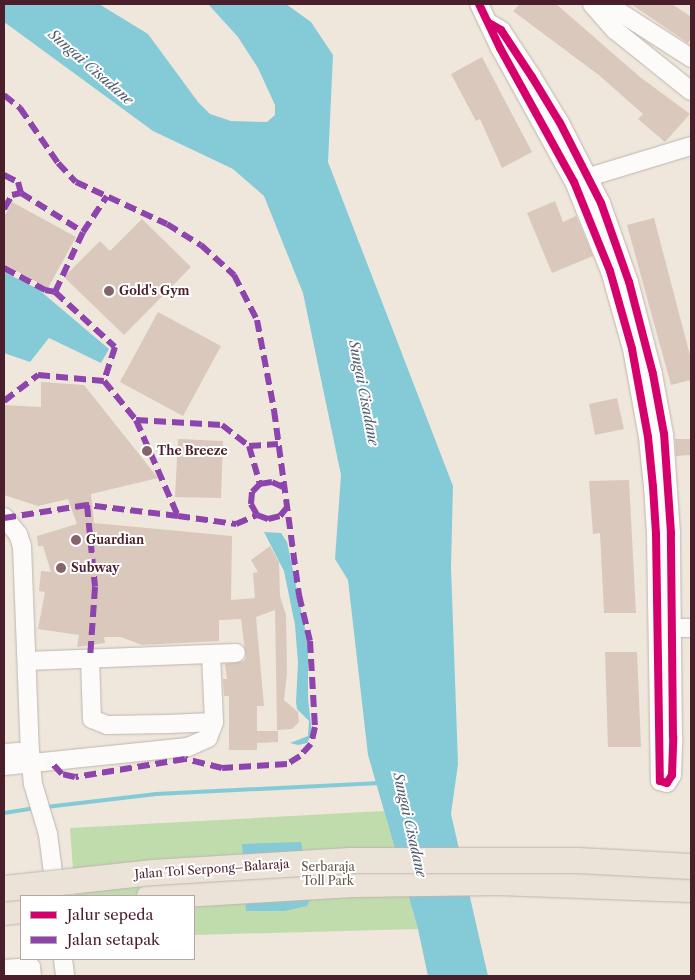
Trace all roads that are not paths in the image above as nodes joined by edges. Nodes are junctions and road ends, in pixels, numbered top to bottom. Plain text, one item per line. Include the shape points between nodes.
1 (480, 4) edge
2 (592, 4) edge
3 (607, 4) edge
4 (691, 58) edge
5 (691, 92) edge
6 (691, 146) edge
7 (581, 179) junction
8 (4, 517) edge
9 (666, 627) junction
10 (691, 628) edge
11 (236, 653) dead end
12 (211, 654) junction
13 (90, 659) junction
14 (27, 660) junction
15 (214, 722) junction
16 (4, 753) edge
17 (30, 757) junction
18 (4, 766) edge
19 (691, 856) edge
20 (691, 866) edge
21 (635, 874) junction
22 (691, 891) edge
23 (42, 895) edge
24 (56, 895) edge
25 (166, 895) edge
26 (63, 960) edge
27 (7, 971) edge
28 (32, 976) edge
29 (65, 976) edge

1 - 7 street via 500,48 543,108
2 - 5 street via 615,30
3 - 4 street
6 - 7 street
7 - 9 street via 639,348 648,437 664,533
8 - 14 street via 18,534 22,546
9 - 9 street via 672,769 670,781 664,783 660,782 660,776
9 - 10 street
11 - 12 street
12 - 13 street
12 - 15 street
13 - 14 street
13 - 15 street via 90,714 98,724
14 - 17 street
15 - 17 street via 208,738 188,747
16 - 17 street
17 - 18 street
17 - 24 street via 33,784 48,834
19 - 21 highway, bridge
20 - 21 highway, Jalan Tol Serpong–Balaraja, bridge
21 - 22 highway, Jalan Tol Serpong–Balaraja
21 - 23 highway, Jalan Tol Serpong–Balaraja, bridge via 350,860 153,872
21 - 25 highway, Jalan Tol Serpong–Balaraja via 498,882 352,884
26 - 29 street
27 - 28 street via 31,967

